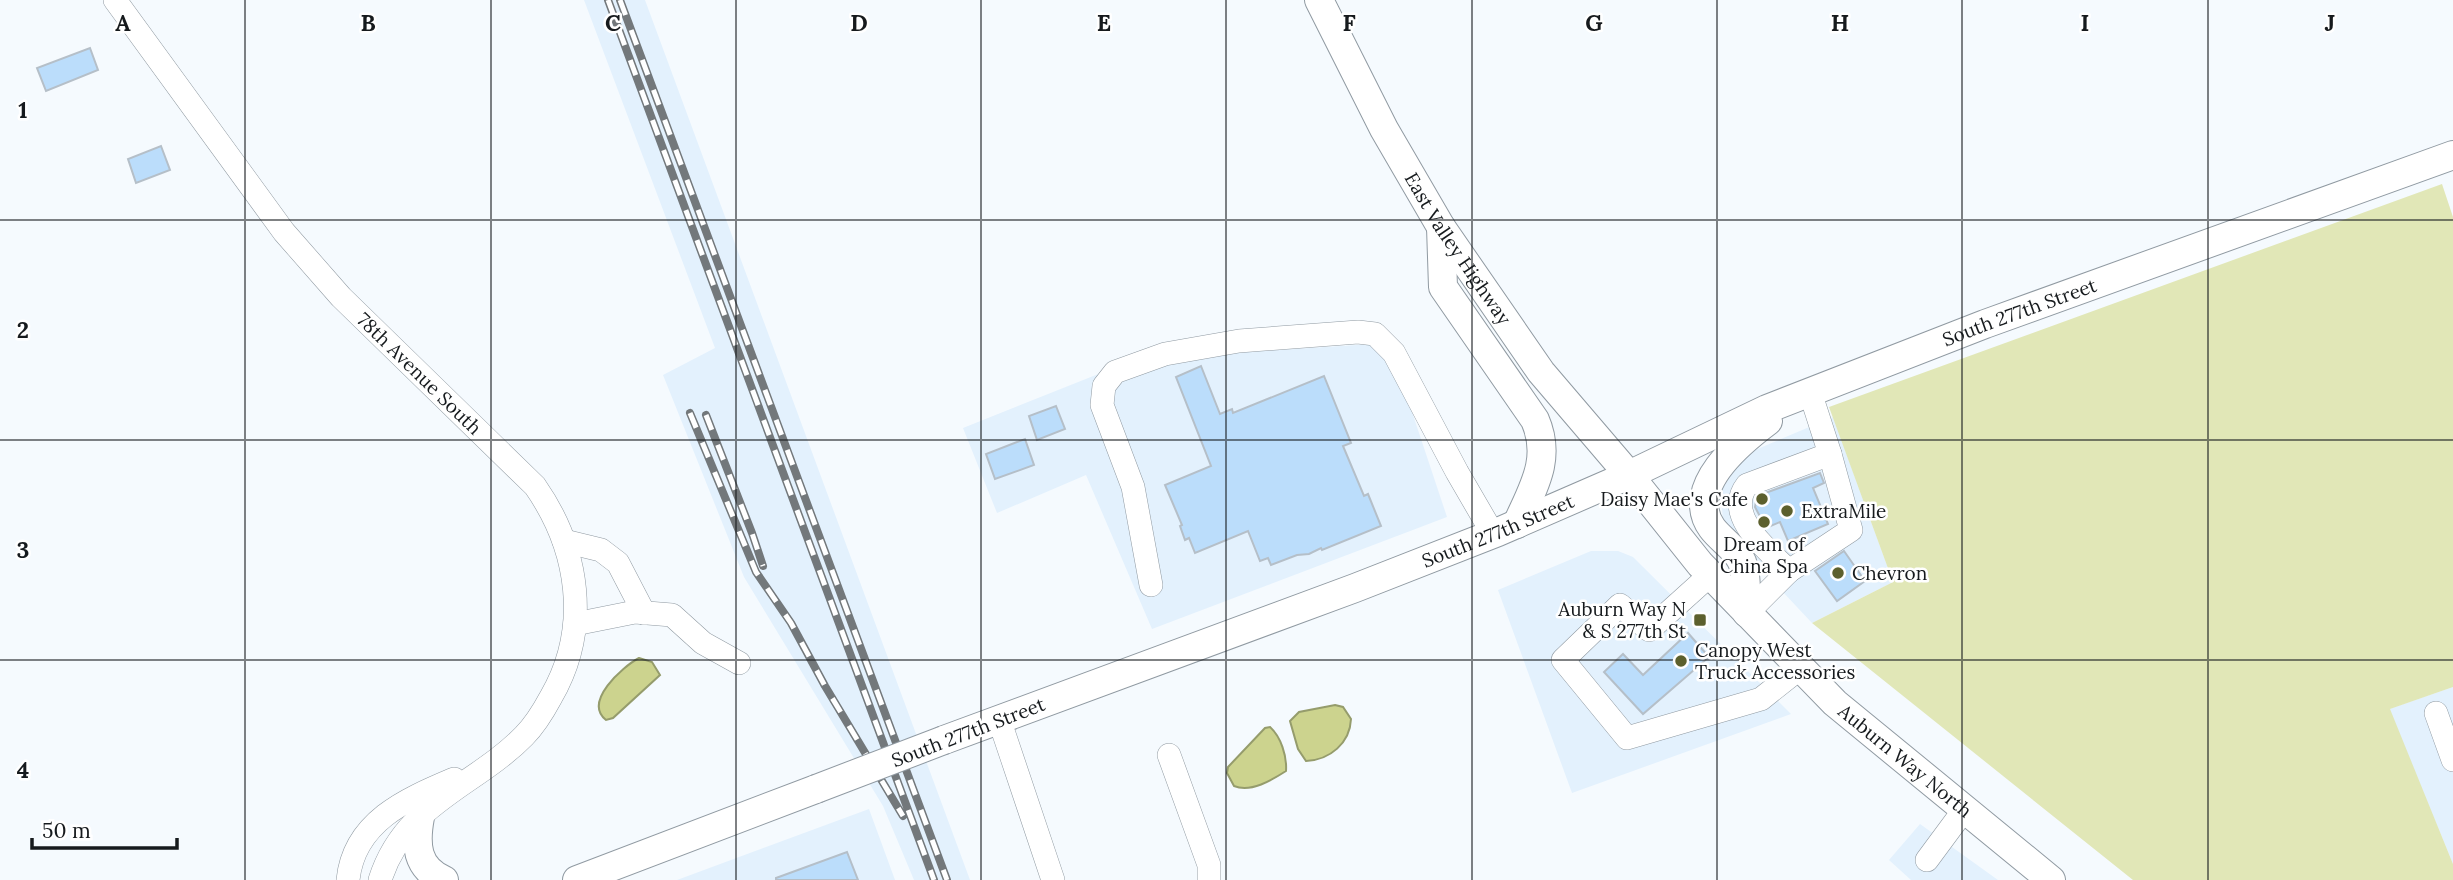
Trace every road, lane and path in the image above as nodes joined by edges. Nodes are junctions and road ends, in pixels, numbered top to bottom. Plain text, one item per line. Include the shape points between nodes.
1 (115, 0) edge
2 (1319, 0) edge
3 (2453, 155) edge
4 (1441, 227) junction
5 (1806, 394) junction
6 (1830, 454) junction
7 (1629, 475) junction
8 (1505, 529) junction
9 (564, 541) junction
10 (1789, 571) junction
11 (1710, 575) junction
12 (1151, 585) dead end
13 (645, 613) junction
14 (1747, 613) junction
15 (576, 624) junction
16 (739, 663) dead end
17 (1800, 668) junction
18 (2436, 713) dead end
19 (999, 719) junction
20 (1169, 755) dead end
21 (2453, 760) edge
22 (486, 766) junction
23 (1964, 810) junction
24 (420, 817) junction
25 (1927, 860) dead end
26 (2044, 878) edge
27 (348, 880) edge
28 (380, 880) edge
29 (444, 880) edge
30 (577, 880) edge
31 (1053, 880) edge
32 (1209, 880) edge

1 - 9 street, 78th Avenue South via 284,232 341,297 535,486
2 - 4 main road, East Valley Highway via 1384,130
3 - 5 main road, South 277th Street via 1985,324
4 - 7 main road, East Valley Highway via 1541,372
4 - 8 main road via 1443,287 1541,433 1542,461
5 - 6 street
5 - 7 main road, South 277th Street
5 - 14 main road via 1742,441 1705,492 1703,507 1710,527 1742,561
6 - 10 street via 1851,530
6 - 10 street via 1747,485 1742,492 1739,501 1746,523
7 - 8 main road, South 277th Street
7 - 11 main road, Auburn Way North
8 - 12 street via 1457,472 1394,352 1375,334 1239,341 1136,362 1115,372 1104,386 1102,405 1133,487
8 - 19 main road, South 277th Street
9 - 13 street via 601,550 618,564
9 - 15 street, 78th Avenue South via 574,576
10 - 14 street
11 - 14 main road, Auburn Way North
11 - 17 street via 1649,630 1620,605 1563,660 1627,738 1761,699
13 - 15 street
13 - 16 street via 672,615 703,643
14 - 17 main road, Auburn Way North
15 - 22 street, 78th Avenue South via 560,682 543,711 526,735
17 - 23 main road, Auburn Way North via 1835,703
18 - 21 street
19 - 30 main road, South 277th Street, bridge
19 - 31 street
20 - 32 street via 1209,865
22 - 24 street, 78th Avenue South
22 - 27 street, 78th Avenue South via 412,796 384,814 367,832
23 - 25 street
23 - 26 main road, Auburn Way North
24 - 28 street, 78th Avenue South via 394,847
24 - 29 main road via 416,835 419,856 425,867

